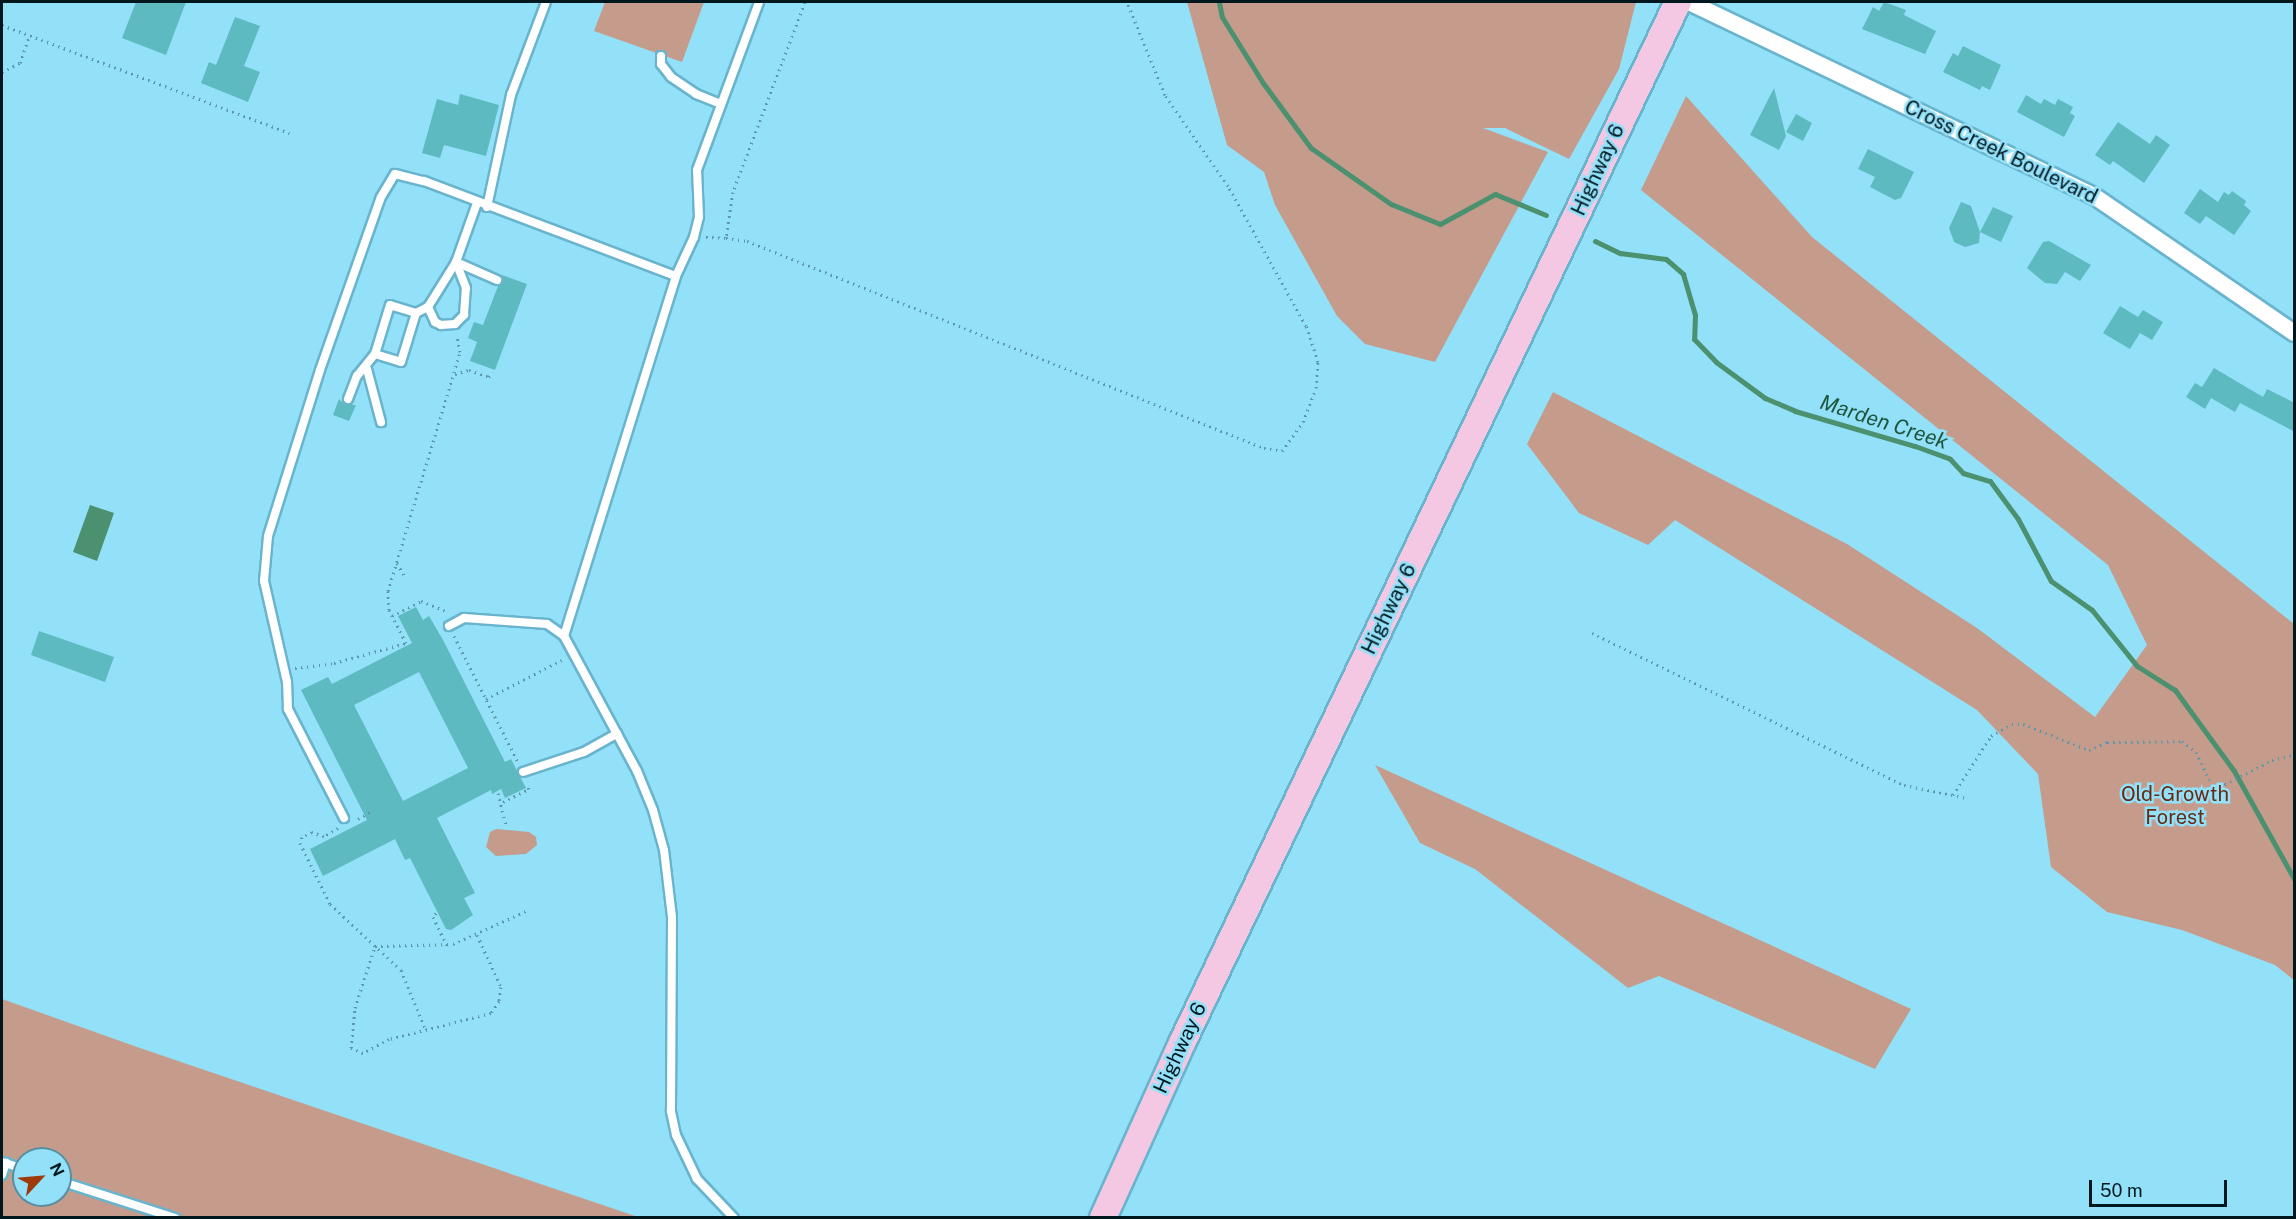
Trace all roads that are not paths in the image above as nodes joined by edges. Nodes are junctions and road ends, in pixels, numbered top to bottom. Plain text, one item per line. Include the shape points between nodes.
1 (546, 2) edge
2 (759, 2) edge
3 (1678, 2) edge
4 (1689, 2) edge
5 (661, 56) dead end
6 (722, 104) junction
7 (477, 203) junction
8 (487, 207) junction
9 (456, 262) junction
10 (676, 276) junction
11 (497, 280) dead end
12 (428, 307) junction
13 (416, 314) junction
14 (2295, 333) edge
15 (375, 354) junction
16 (366, 369) junction
17 (348, 399) dead end
18 (381, 422) dead end
19 (449, 626) dead end
20 (564, 636) junction
21 (617, 734) junction
22 (521, 768) road end
23 (347, 822) road end
24 (4, 1162) edge
25 (2, 1175) edge
26 (72, 1185) edge
27 (175, 1218) edge
28 (734, 1218) edge
29 (1103, 1218) edge

1 - 8 lane via 511,95
2 - 6 lane
3 - 29 main road, Highway 6 via 1183,1041
4 - 14 street, Cross Creek Boulevard via 2094,196
5 - 6 lane via 661,64 670,77 696,94
6 - 10 lane via 697,170 699,217 694,237
7 - 8 lane
7 - 9 lane
7 - 23 lane via 424,181 395,174 381,197 320,370 268,536 264,581 284,669 288,709
8 - 10 lane
9 - 11 lane
9 - 12 lane
9 - 12 lane via 466,288 466,308 455,324 435,322
10 - 20 lane
12 - 13 lane
13 - 15 lane via 401,362
13 - 15 lane via 390,305
15 - 16 lane
16 - 17 lane via 357,376
16 - 18 lane
19 - 20 lane via 464,618 547,624
20 - 21 lane
21 - 22 lane via 576,755
21 - 28 lane via 652,810 669,884 671,1111 676,1135 697,1179
24 - 25 lane
26 - 27 lane

